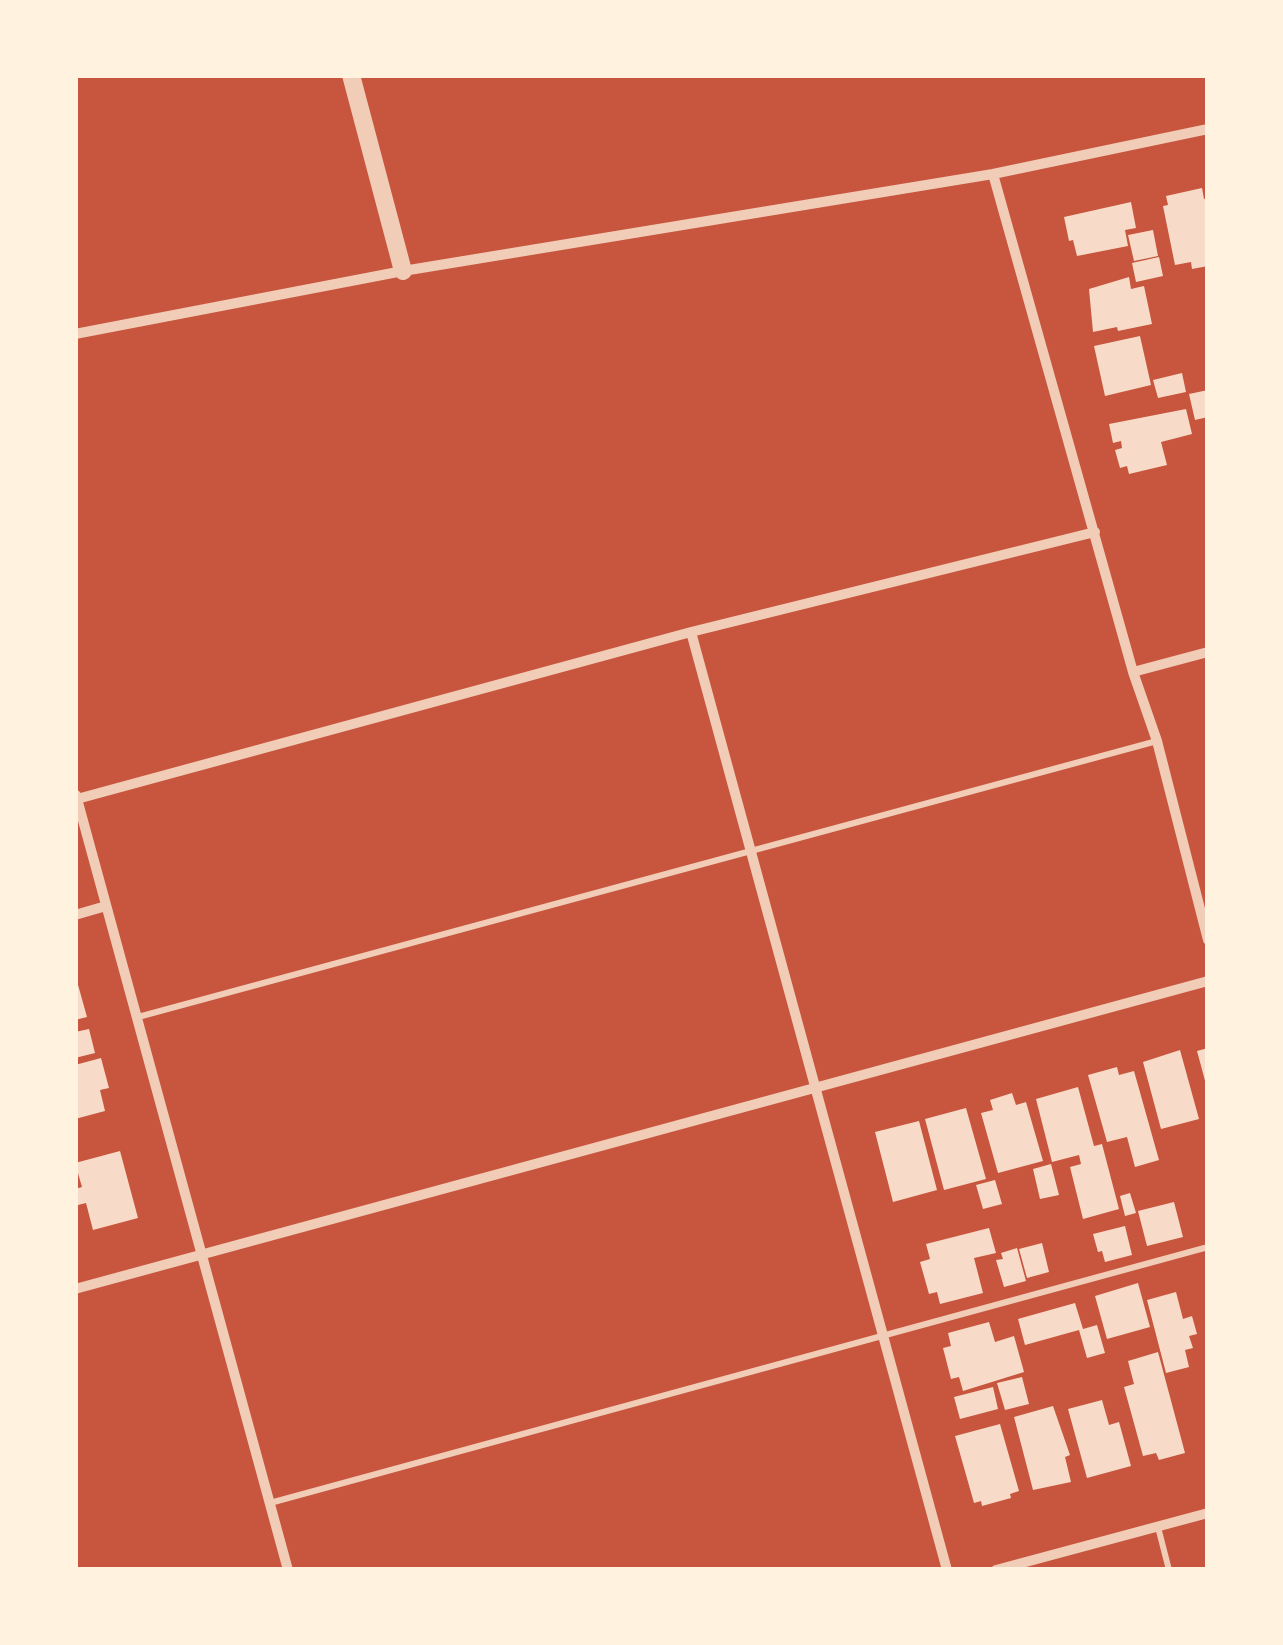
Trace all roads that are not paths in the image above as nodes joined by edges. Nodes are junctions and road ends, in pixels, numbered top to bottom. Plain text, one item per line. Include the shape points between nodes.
1 (351, 75) edge
2 (1208, 129) edge
3 (993, 174) junction
4 (403, 271) junction
5 (75, 334) edge
6 (1094, 532) junction
7 (691, 632) junction
8 (1208, 652) edge
9 (1133, 672) junction
10 (1157, 741) junction
11 (76, 795) edge
12 (751, 851) junction
13 (106, 906) junction
14 (75, 915) edge
15 (1208, 940) edge
16 (1208, 982) edge
17 (136, 1017) junction
18 (815, 1087) junction
19 (1208, 1247) edge
20 (200, 1256) junction
21 (75, 1289) edge
22 (885, 1336) junction
23 (269, 1503) junction
24 (1208, 1513) edge
25 (1158, 1526) junction
26 (288, 1570) edge
27 (948, 1570) edge
28 (996, 1570) edge
29 (1170, 1570) edge

1 - 4 street
2 - 3 street
3 - 4 street
3 - 6 street
4 - 5 street
6 - 7 street
6 - 9 street
7 - 11 street
7 - 12 street
8 - 9 street
9 - 10 street
10 - 12 lane
10 - 15 street
11 - 13 street
12 - 17 lane
12 - 18 street
13 - 14 street
13 - 17 street
16 - 18 street
17 - 20 street
18 - 20 street
18 - 22 street
19 - 22 lane
20 - 21 street
20 - 23 street
22 - 23 lane
22 - 27 street
23 - 26 street
24 - 25 street
25 - 28 street
25 - 29 lane

